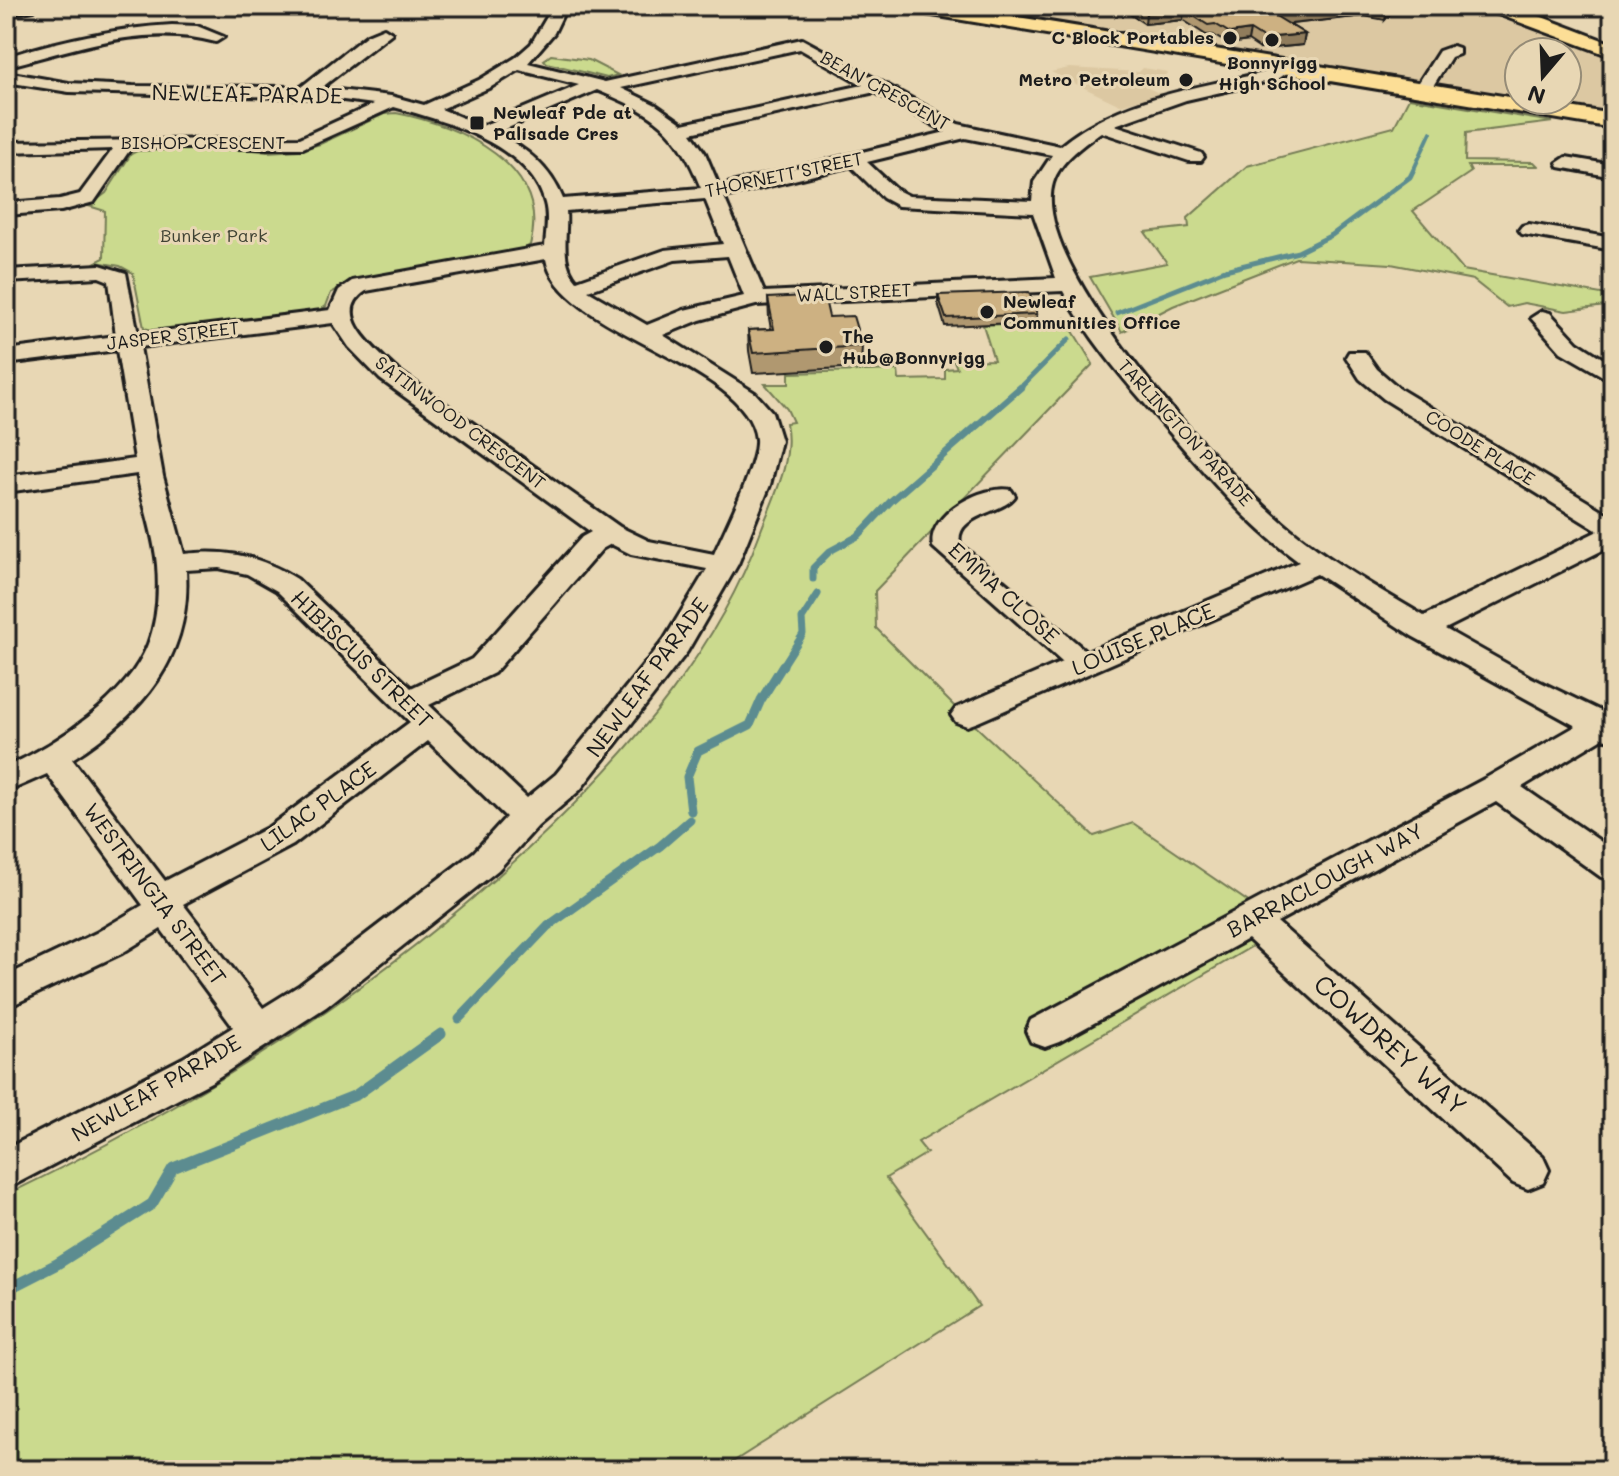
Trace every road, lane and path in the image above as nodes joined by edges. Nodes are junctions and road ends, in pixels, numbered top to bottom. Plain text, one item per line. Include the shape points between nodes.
1 (27, 6) edge
2 (914, 6) edge
3 (1494, 6) edge
4 (1518, 6) edge
5 (6, 9) edge
6 (558, 10) dead end
7 (384, 33) dead end
8 (216, 37) dead end
9 (1613, 42) edge
10 (1453, 51) dead end
11 (1613, 51) edge
12 (6, 62) edge
13 (518, 65) junction
14 (1285, 67) junction
15 (6, 77) edge
16 (46, 84) junction
17 (601, 86) junction
18 (875, 87) junction
19 (1422, 90) junction
20 (305, 92) junction
21 (20, 97) dead end
22 (391, 102) junction
23 (426, 110) junction
24 (1613, 121) edge
25 (1099, 126) junction
26 (680, 130) junction
27 (483, 132) junction
28 (963, 133) junction
29 (126, 143) junction
30 (6, 147) edge
31 (1064, 152) junction
32 (1195, 157) dead end
33 (855, 160) junction
34 (1566, 163) dead end
35 (1613, 171) edge
36 (712, 193) junction
37 (555, 206) junction
38 (1040, 207) junction
39 (6, 209) edge
40 (1529, 230) dead end
41 (1613, 244) edge
42 (733, 249) junction
43 (554, 251) junction
44 (6, 276) edge
45 (1069, 284) junction
46 (574, 289) junction
47 (756, 299) junction
48 (341, 315) junction
49 (1542, 318) dead end
50 (645, 334) junction
51 (130, 341) junction
52 (6, 357) edge
53 (1357, 357) dead end
54 (1613, 375) edge
55 (148, 465) junction
56 (6, 484) edge
57 (1002, 496) dead end
58 (1613, 532) edge
59 (610, 533) junction
60 (1319, 563) junction
61 (171, 564) junction
62 (724, 564) junction
63 (1422, 629) junction
64 (1084, 665) junction
65 (417, 713) junction
66 (967, 715) dead end
67 (1607, 728) edge
68 (53, 758) junction
69 (6, 780) edge
70 (1498, 786) junction
71 (526, 817) junction
72 (1613, 868) edge
73 (162, 905) junction
74 (1251, 920) junction
75 (6, 993) edge
76 (257, 1030) junction
77 (1045, 1031) dead end
78 (6, 1170) edge
79 (1528, 1170) dead end

1 - 5 street
2 - 14 main road
3 - 11 main road
4 - 9 main road
6 - 13 street via 551,30
7 - 20 street
8 - 12 street via 168,28 57,47
10 - 19 street via 1445,54
13 - 17 street
13 - 23 street
14 - 19 main road
14 - 25 street via 1272,76 1142,108
15 - 16 street, NEWLEAF PARADE
16 - 20 street, NEWLEAF PARADE via 111,91
16 - 21 street
17 - 18 street, BEAN CRESCENT via 802,44
17 - 26 street
17 - 27 street
18 - 26 street
18 - 28 street, BEAN CRESCENT
19 - 24 main road
20 - 22 street, NEWLEAF PARADE
22 - 23 street, NEWLEAF PARADE
22 - 29 street, BISHOP CRESCENT via 303,143
23 - 27 street, NEWLEAF PARADE
25 - 31 street
25 - 32 street
26 - 36 street
27 - 37 street, NEWLEAF PARADE via 533,166
28 - 31 street, BEAN CRESCENT
28 - 33 street, THORNETT STREET
29 - 30 street, BISHOP CRESCENT
29 - 39 street via 87,198
31 - 38 street via 1047,175
33 - 36 street, THORNETT STREET
33 - 38 street via 905,202
34 - 35 street
36 - 37 street, THORNETT STREET
36 - 42 street
37 - 43 street, NEWLEAF PARADE
38 - 45 street, TARLINGTON PARADE
40 - 41 street
42 - 46 street via 672,254
42 - 47 street
43 - 46 street, NEWLEAF PARADE via 558,269
43 - 48 street via 360,286 343,295
44 - 51 street via 115,273
45 - 47 street, WALL STREET
45 - 60 street, TARLINGTON PARADE via 1117,358 1235,492
46 - 50 street, NEWLEAF PARADE
47 - 50 street, WALL STREET
48 - 51 street, JASPER STREET
48 - 59 street, SATINWOOD CRESCENT via 360,346 388,374
49 - 54 street via 1569,347
50 - 62 street, NEWLEAF PARADE via 747,398 768,432 757,485
51 - 52 street, JASPER STREET
51 - 55 street
53 - 58 street, COODE PLACE via 1392,394
55 - 56 street
55 - 61 street
57 - 64 street, EMMA CLOSE via 972,506 944,540
58 - 63 street
59 - 62 street, SATINWOOD CRESCENT via 641,548
59 - 65 street, LILAC PLACE via 592,543 483,666
60 - 63 street, TARLINGTON PARADE
60 - 64 street, LOUISE PLACE
61 - 65 street, HIBISCUS STREET via 219,558 257,565 287,585
61 - 68 street via 169,626 159,654 139,685
62 - 71 street, NEWLEAF PARADE via 703,604 642,691 568,782
63 - 67 street, TARLINGTON PARADE
64 - 66 street, LOUISE PLACE
65 - 71 street, HIBISCUS STREET
65 - 73 street, LILAC PLACE via 281,836
67 - 70 street, BARRACLOUGH WAY
68 - 69 street
68 - 73 street, WESTRINGIA STREET
70 - 72 street
70 - 74 street, BARRACLOUGH WAY
71 - 76 street, NEWLEAF PARADE via 486,861 392,937
73 - 75 street, LILAC PLACE via 109,943
73 - 76 street, WESTRINGIA STREET
74 - 77 street, BARRACLOUGH WAY
74 - 79 street, COWDREY WAY
76 - 78 street, NEWLEAF PARADE via 197,1070

